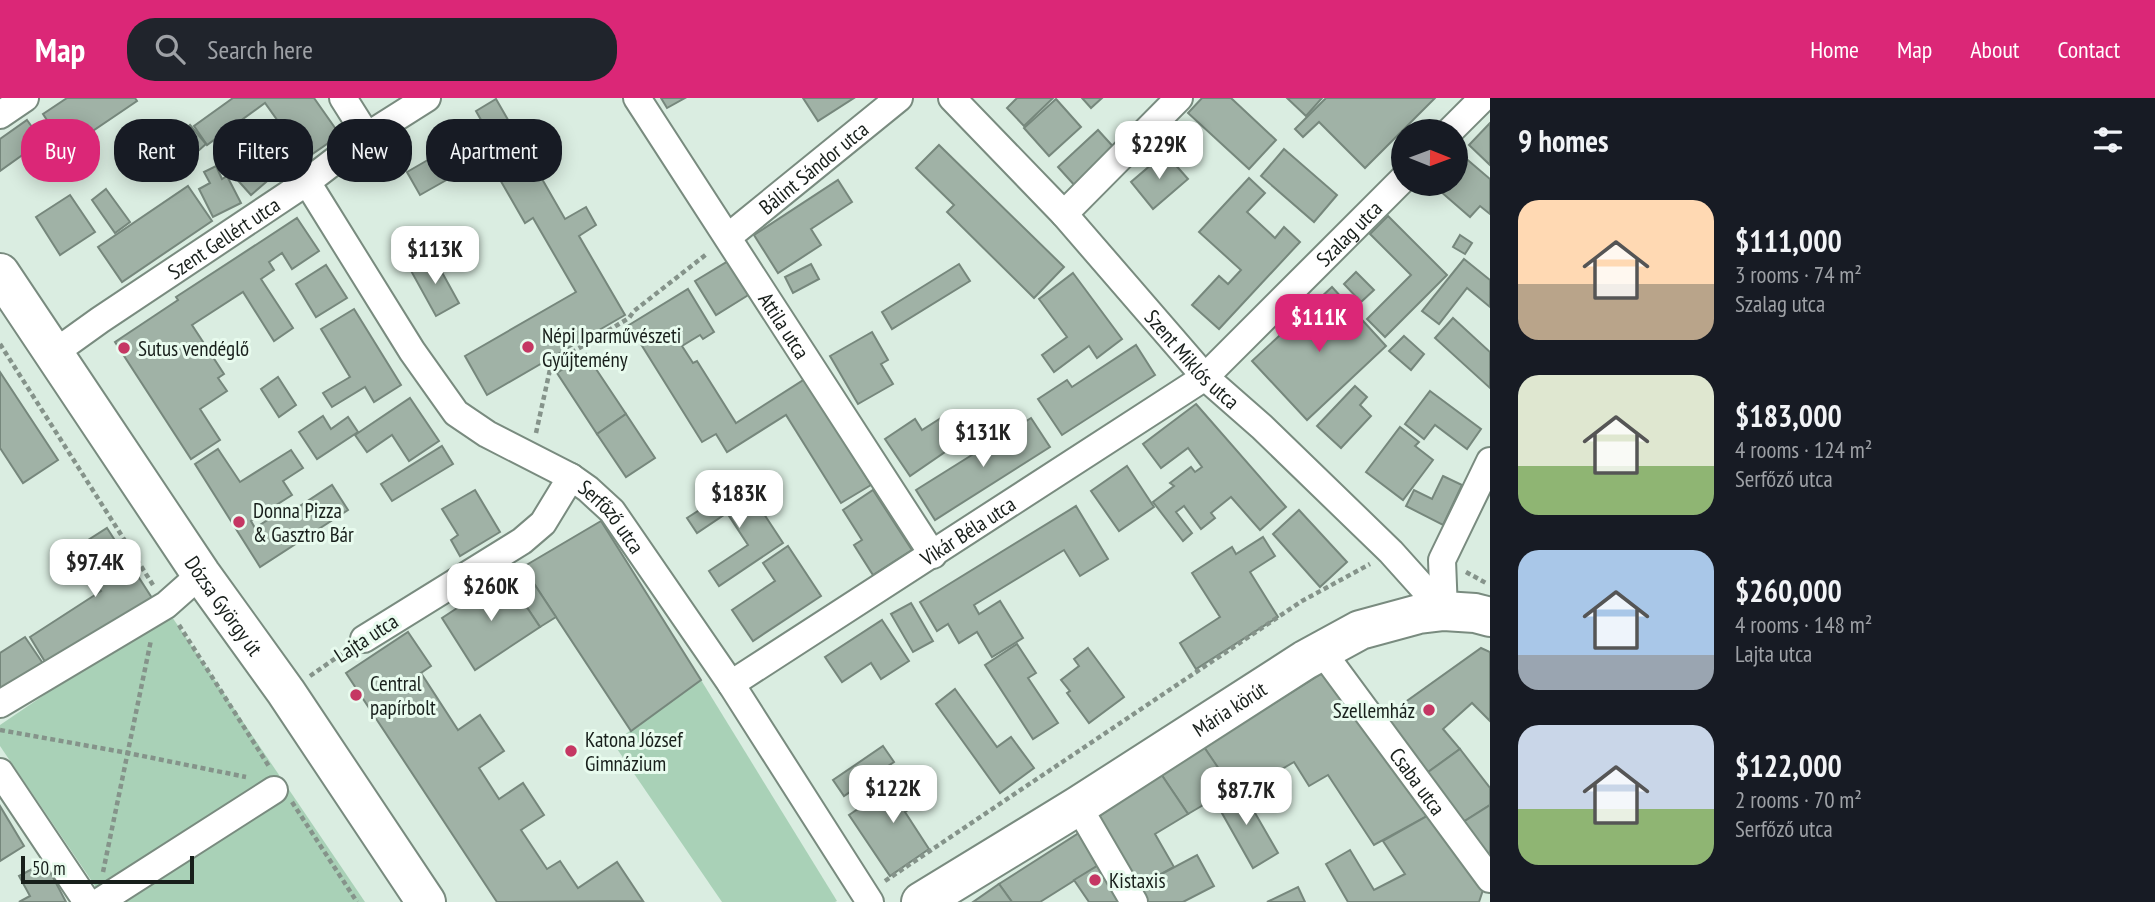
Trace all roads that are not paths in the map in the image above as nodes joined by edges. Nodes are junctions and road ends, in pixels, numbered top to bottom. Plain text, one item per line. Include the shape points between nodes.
1 (25, 98) edge
2 (343, 98) edge
3 (427, 98) edge
4 (637, 98) edge
5 (899, 98) edge
6 (952, 98) edge
7 (1179, 98) edge
8 (1483, 98) edge
9 (0, 115) edge
10 (357, 119) edge
11 (394, 119) edge
12 (1462, 119) edge
13 (327, 167) edge
14 (313, 177) edge
15 (307, 182) joint
16 (1391, 191) edge
17 (1064, 214) junction
18 (728, 237) junction
19 (0, 273) edge
20 (54, 353) junction
21 (1205, 377) junction
22 (1490, 461) edge
23 (570, 477) junction
24 (933, 555) junction
25 (201, 574) junction
26 (1444, 611) junction
27 (1490, 617) edge
28 (364, 639) road end
29 (1321, 650) junction
30 (731, 684) junction
31 (0, 704) edge
32 (0, 772) edge
33 (274, 790) dead end
34 (1078, 806) junction
35 (1490, 879) edge
36 (95, 895) edge
37 (867, 898) edge
38 (426, 902) edge
39 (920, 902) edge
40 (1134, 902) edge

1 - 9 street
2 - 10 street
3 - 11 street, Szent Gellért utca
4 - 18 street, Attila utca
5 - 18 street, Bálint Sándor utca
6 - 17 street, Szent Miklós utca
7 - 17 street
8 - 12 street
13 - 14 street, Szent Gellért utca
15 - 20 street, Szent Gellért utca
15 - 23 street, Serfőző utca via 412,351 456,412 487,434
16 - 21 street, Szalag utca
17 - 21 street, Szent Miklós utca
18 - 24 street, Attila utca
19 - 20 main road, Dózsa György út
20 - 25 main road, Dózsa György út
21 - 24 street, Vikár Béla utca
21 - 26 street, Szent Miklós utca via 1391,552
22 - 26 street via 1442,560
23 - 28 street, Lajta utca via 543,523 522,541
23 - 30 street, Serfőző utca via 612,511
24 - 30 street, Vikár Béla utca
25 - 31 street via 157,611
25 - 38 main road, Dózsa György út
26 - 27 main road, Mária körút
26 - 29 main road, Mária körút via 1360,630
29 - 34 main road, Mária körút
29 - 35 street, Csaba utca
30 - 37 street, Serfőző utca
32 - 36 street
33 - 36 street
34 - 39 main road, Mária körút
34 - 40 street

